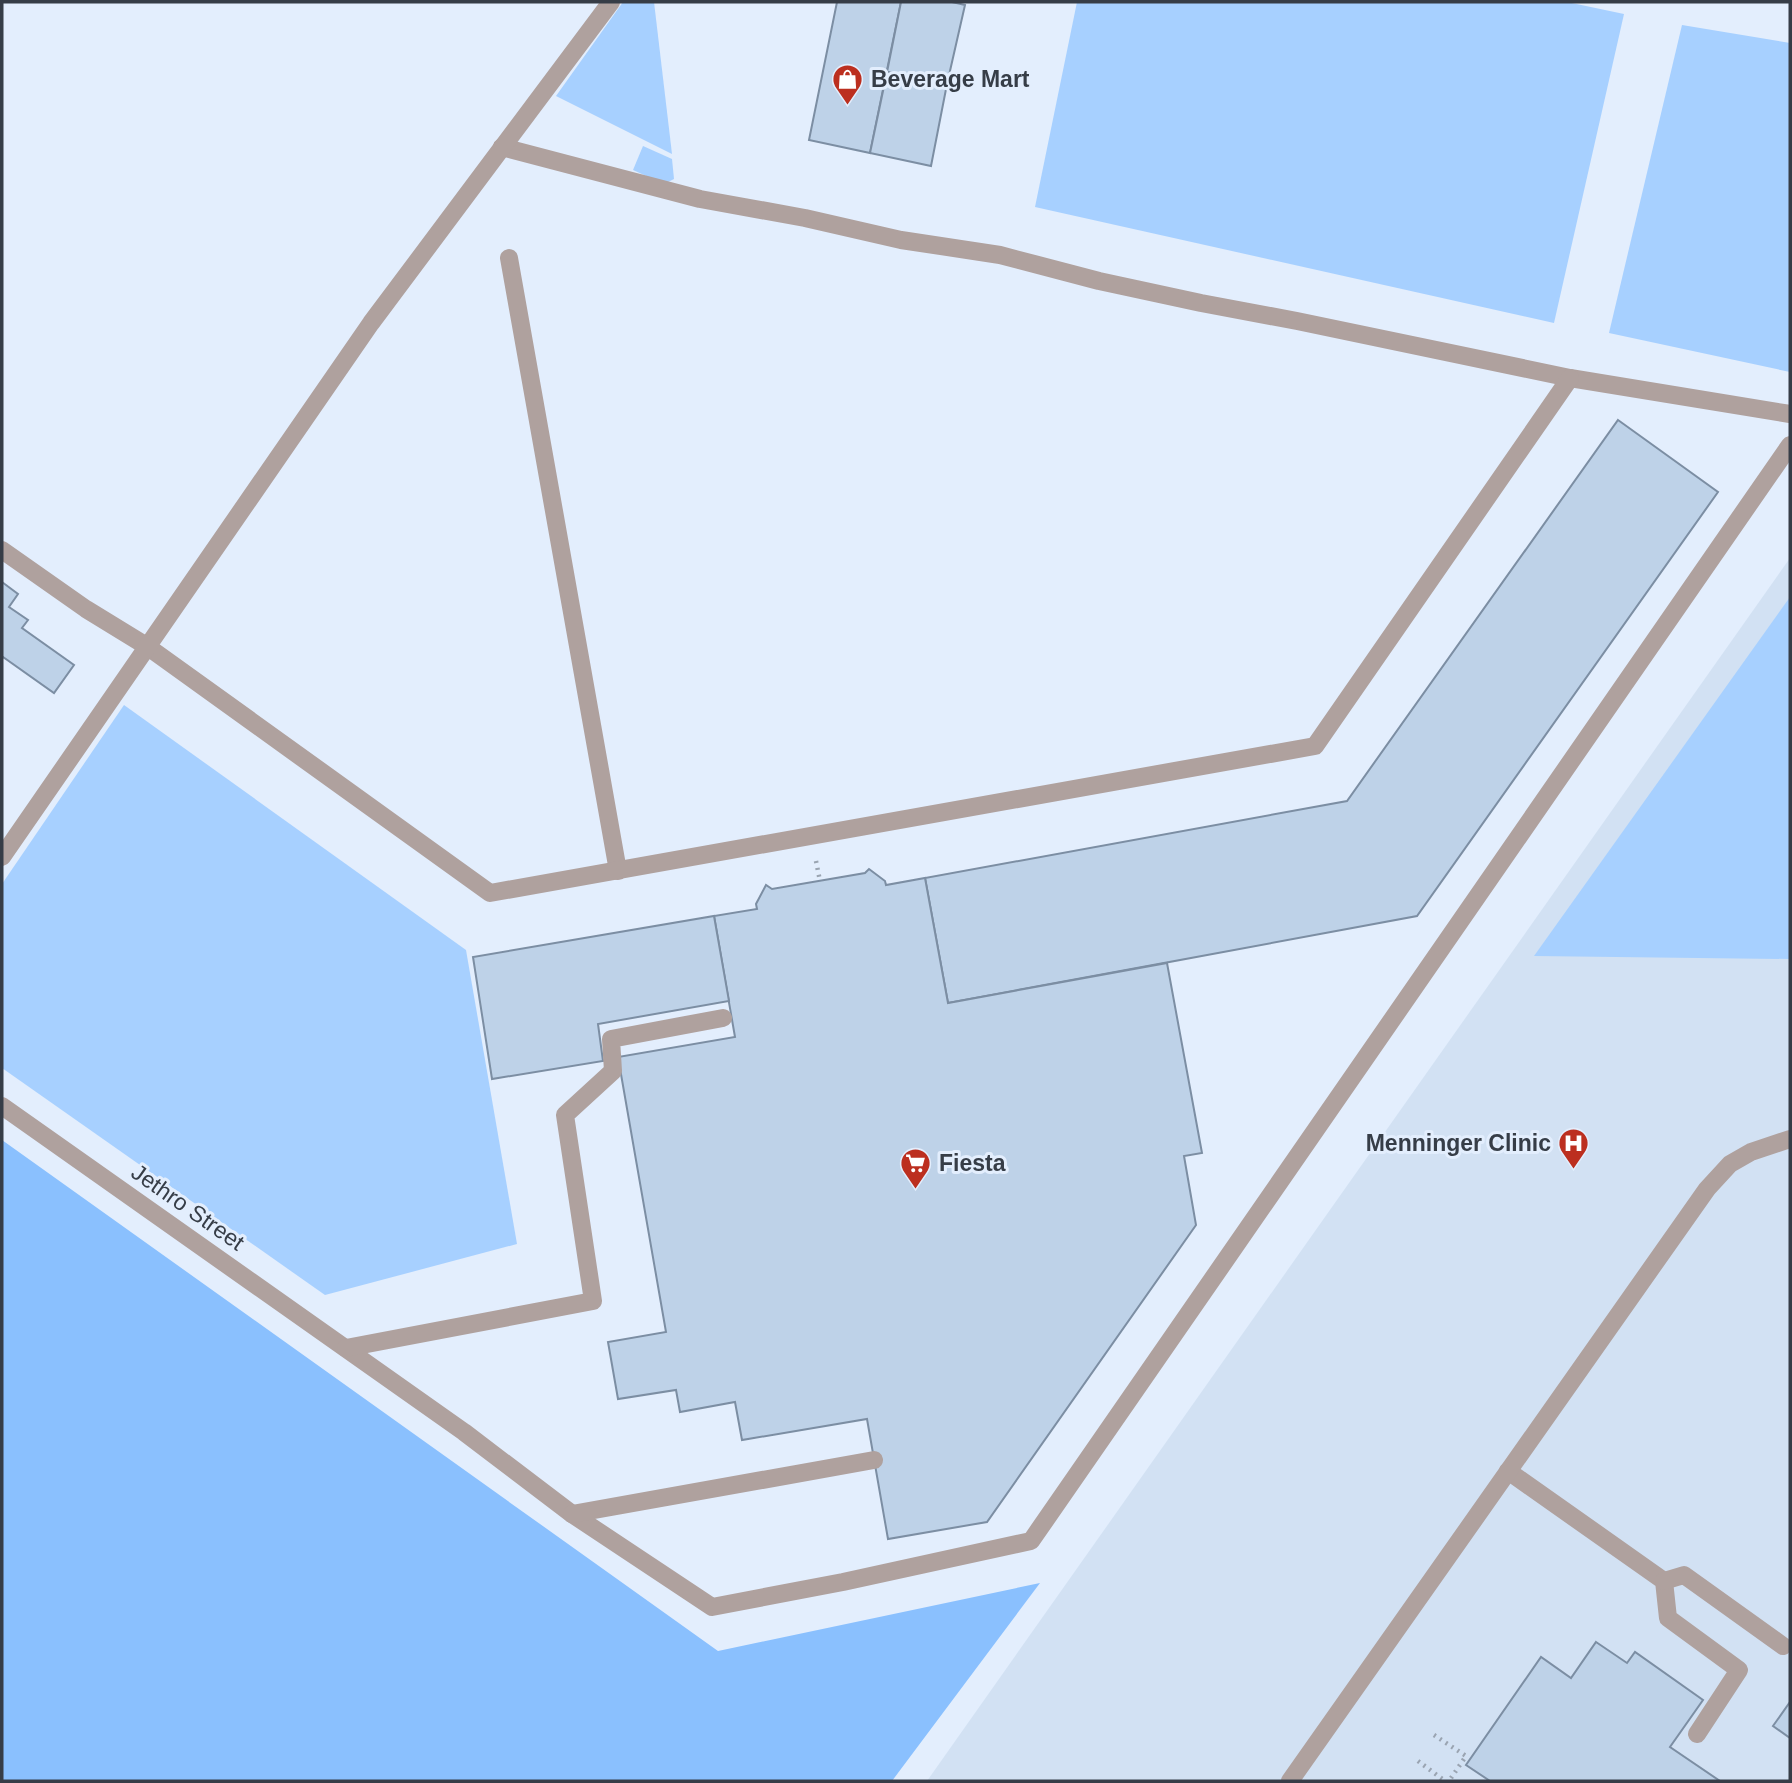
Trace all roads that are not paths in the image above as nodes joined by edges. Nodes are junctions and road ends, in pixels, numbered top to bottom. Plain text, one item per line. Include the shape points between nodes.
1 (611, 2) edge
2 (502, 147) junction
3 (509, 258) dead end
4 (1570, 378) junction
5 (1790, 414) edge
6 (1790, 445) edge
7 (2, 550) edge
8 (148, 647) junction
9 (2, 857) edge
10 (618, 871) junction
11 (723, 1018) dead end
12 (2, 1106) edge
13 (1790, 1139) edge
14 (346, 1348) junction
15 (874, 1460) dead end
16 (1508, 1471) junction
17 (572, 1514) junction
18 (1664, 1581) junction
19 (1783, 1646) dead end
20 (1697, 1734) dead end
21 (1290, 1781) edge

1 - 2 street
2 - 4 street via 700,200 999,255 1201,303
2 - 8 street via 371,323
3 - 10 street
4 - 5 street
4 - 10 street via 1315,746
6 - 17 street, Jethro Street via 1031,1541 712,1607
7 - 8 street
8 - 9 street
8 - 10 street via 489,893
11 - 14 street via 611,1039 613,1071 565,1115 593,1301
12 - 14 street, Jethro Street
13 - 16 street via 1730,1164 1707,1189
14 - 17 street, Jethro Street
15 - 17 street
16 - 18 street
16 - 21 street
18 - 19 street via 1684,1575
18 - 20 street via 1668,1618 1739,1670

